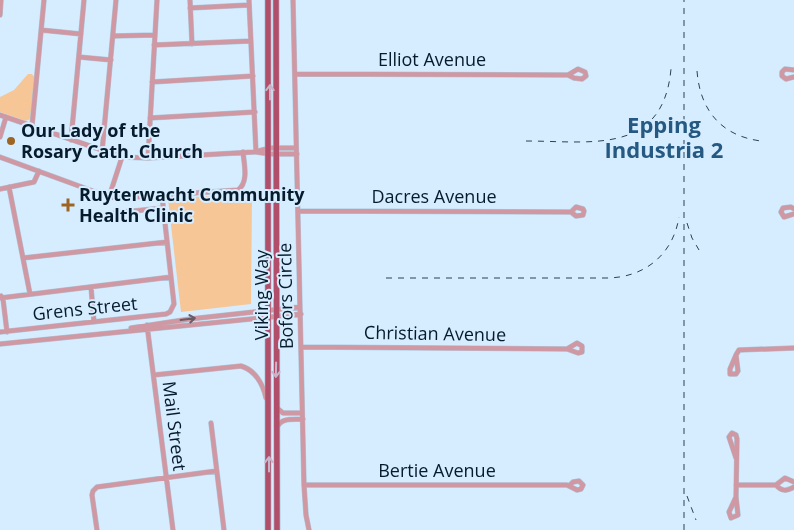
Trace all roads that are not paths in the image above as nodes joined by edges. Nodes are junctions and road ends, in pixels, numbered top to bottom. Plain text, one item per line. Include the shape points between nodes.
1 (1, 0) edge
2 (44, 0) edge
3 (84, 0) edge
4 (116, 0) edge
5 (157, 0) edge
6 (190, 0) edge
7 (268, 0) edge
8 (276, 0) edge
9 (293, 0) edge
10 (249, 2) edge
11 (190, 8) junction
12 (0, 15) edge
13 (41, 30) junction
14 (81, 34) junction
15 (155, 35) junction
16 (113, 36) junction
17 (251, 40) junction
18 (192, 44) junction
19 (154, 45) junction
20 (79, 57) junction
21 (111, 60) junction
22 (794, 70) edge
23 (295, 74) junction
24 (568, 75) dead end
25 (253, 76) junction
26 (794, 78) edge
27 (152, 82) junction
28 (255, 112) junction
29 (0, 115) edge
30 (6, 117) junction
31 (150, 118) junction
32 (32, 126) junction
33 (0, 137) edge
34 (296, 139) junction
35 (71, 140) junction
36 (287, 148) junction
37 (270, 151) junction
38 (277, 151) junction
39 (296, 151) junction
40 (102, 152) junction
41 (244, 152) junction
42 (255, 152) junction
43 (0, 157) edge
44 (122, 157) junction
45 (148, 158) junction
46 (39, 171) junction
47 (9, 187) junction
48 (0, 189) edge
49 (162, 196) junction
50 (109, 197) junction
51 (164, 208) junction
52 (794, 210) edge
53 (298, 211) junction
54 (571, 212) dead end
55 (114, 213) dead end
56 (794, 214) edge
57 (167, 242) junction
58 (24, 258) junction
59 (171, 277) junction
60 (91, 287) junction
61 (30, 294) junction
62 (1, 297) edge
63 (300, 307) junction
64 (270, 309) junction
65 (277, 312) junction
66 (300, 314) junction
67 (269, 316) junction
68 (94, 322) junction
69 (147, 327) junction
70 (158, 328) junction
71 (0, 332) edge
72 (6, 332) junction
73 (148, 335) junction
74 (0, 344) edge
75 (302, 348) junction
76 (794, 348) edge
77 (568, 349) dead end
78 (736, 355) dead end
79 (154, 375) junction
80 (276, 402) junction
81 (269, 409) junction
82 (302, 413) junction
83 (302, 420) junction
84 (211, 423) dead end
85 (276, 431) junction
86 (736, 458) junction
87 (216, 471) junction
88 (166, 477) junction
89 (794, 482) edge
90 (304, 485) junction
91 (736, 485) junction
92 (776, 485) junction
93 (569, 486) dead end
94 (794, 487) edge
95 (736, 497) dead end
96 (96, 530) edge
97 (173, 530) edge
98 (224, 530) edge
99 (268, 530) edge
100 (277, 530) edge
101 (309, 530) edge

1 - 12 street
2 - 13 street
3 - 14 street
4 - 16 street
5 - 15 street
6 - 11 street
37 -> 7 main road, Viking Way
8 - 38 main road, Viking Way
9 - 23 street, Bofors Circle
10 - 11 street
10 - 17 street
11 - 18 street
13 - 14 street
13 - 32 street
14 - 20 street
15 - 16 street
15 - 19 street
16 - 21 street
17 - 18 street
17 - 25 street
18 - 19 street
19 - 27 street
20 - 21 street
20 - 35 street
21 - 40 street
22 - 26 street via 786,69 782,74 786,79
23 - 24 street, Elliot Avenue
23 - 34 street, Bofors Circle
25 - 27 street
25 - 28 street
27 - 31 street
28 - 31 street
28 - 42 street
29 - 30 street
30 - 32 street
30 - 33 street
31 - 45 street
32 - 35 street
34 - 36 street
34 - 39 street, Bofors Circle
35 - 40 street
36 - 38 street
36 - 39 street
37 - 38 street
37 - 42 street
37 - 64 main road, Viking Way
38 - 39 street
38 - 65 main road, Viking Way
39 - 53 street, Bofors Circle
40 - 44 street
41 - 42 street
41 - 45 street
41 - 49 street via 245,180 235,191
43 - 46 street
44 - 45 street
44 - 50 street
46 - 47 street via 34,182
46 - 50 street
47 - 48 street
47 - 58 street
49 - 50 street
49 - 51 street
51 - 55 street
51 - 57 street
52 - 56 street via 787,207 781,212 787,217
53 - 54 street, Dacres Avenue
53 - 63 street, Bofors Circle
57 - 58 street
57 - 59 street
58 - 61 street
59 - 60 street
59 - 68 street, Grens Street via 172,311
60 - 61 street
60 - 68 street
61 - 62 street
62 - 72 street
63 - 65 street
63 - 66 street, Bofors Circle
64 - 65 street
64 - 67 main road, Viking Way
69 -> 64 street
65 - 66 street
65 - 67 street
65 -> 80 main road, Viking Way
66 - 75 street, Bofors Circle
67 - 70 street
67 - 81 main road, Viking Way
68 - 72 street, Grens Street
69 - 70 street
69 - 73 street, Mail Street
69 - 74 street
70 - 73 street
71 - 72 street, Grens Street
73 - 79 street, Mail Street
75 - 77 street, Christian Avenue
75 - 82 street, Bofors Circle
76 - 78 street via 741,349
79 - 81 street via 241,366 256,376
79 - 88 street, Mail Street
80 - 82 street via 283,413
80 - 85 main road, Viking Way
99 -> 81 main road, Viking Way
82 - 83 street, Bofors Circle
83 - 85 street via 282,420
83 - 90 street, Bofors Circle
84 - 87 street
85 - 100 main road, Viking Way
86 - 86 street via 729,435 732,433 736,437
86 - 91 street
87 - 88 street
87 - 98 street
88 - 96 street via 97,487 92,495
88 - 97 street, Mail Street
89 - 92 street via 785,478
90 - 93 street, Bertie Avenue
90 - 101 street, Bofors Circle
91 - 92 street
91 - 95 street
92 - 94 street via 785,491

